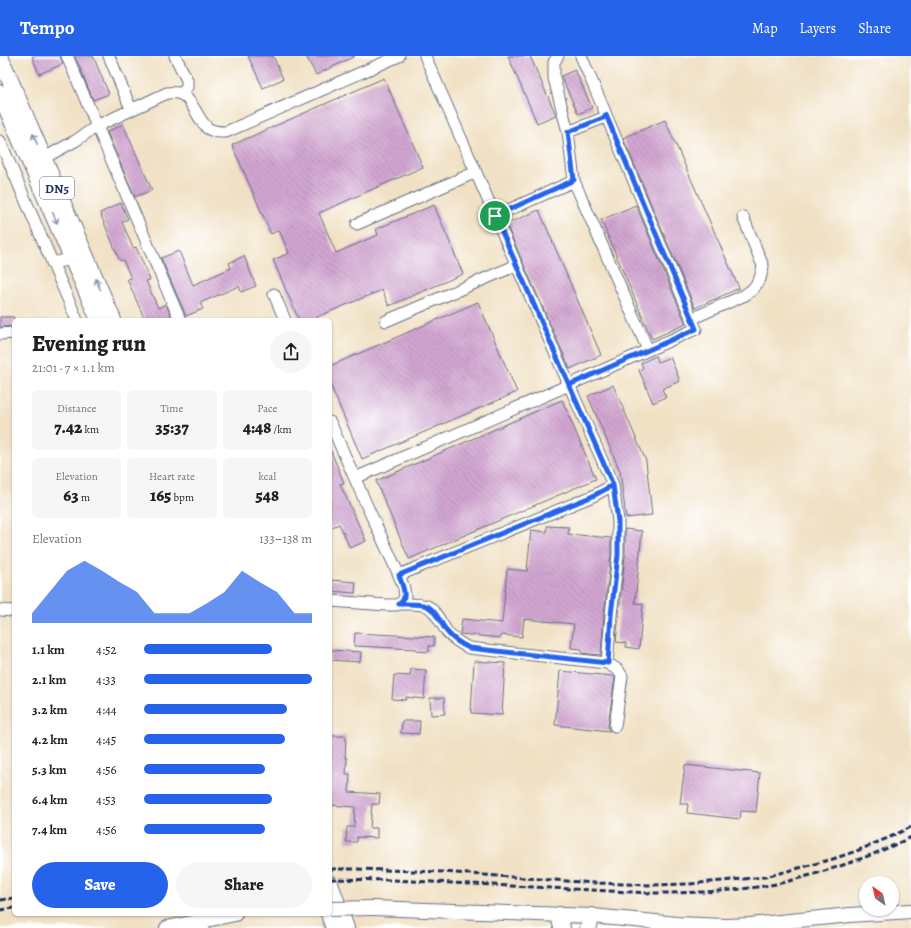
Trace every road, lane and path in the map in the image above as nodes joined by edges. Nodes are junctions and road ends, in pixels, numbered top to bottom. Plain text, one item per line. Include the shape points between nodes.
1 (68, 56) edge
2 (109, 56) edge
3 (175, 56) edge
4 (399, 56) edge
5 (425, 56) edge
6 (558, 56) edge
7 (581, 56) edge
8 (0, 57) edge
9 (0, 93) edge
10 (181, 94) junction
11 (131, 109) junction
12 (606, 115) junction
13 (97, 126) junction
14 (568, 132) junction
15 (0, 141) edge
16 (44, 158) junction
17 (476, 172) junction
18 (574, 180) junction
19 (495, 216) junction
20 (743, 217) dead end
21 (357, 224) dead end
22 (72, 259) junction
23 (52, 263) junction
24 (517, 265) junction
25 (274, 294) dead end
26 (76, 318) edge
27 (98, 318) edge
28 (112, 318) edge
29 (179, 318) edge
30 (284, 318) edge
31 (691, 319) junction
32 (386, 321) dead end
33 (12, 333) edge
34 (0, 334) edge
35 (648, 350) junction
36 (569, 385) junction
37 (332, 426) edge
38 (355, 478) junction
39 (613, 485) junction
40 (399, 575) junction
41 (332, 601) edge
42 (399, 604) junction
43 (0, 610) edge
44 (12, 611) edge
45 (608, 663) junction
46 (615, 726) dead end
47 (332, 890) edge
48 (332, 909) edge
49 (911, 911) edge
50 (229, 916) edge
51 (330, 916) edge
52 (561, 921) edge
53 (590, 922) edge
54 (643, 924) edge
55 (200, 925) edge
56 (726, 927) edge
57 (167, 928) edge
58 (334, 928) edge
59 (346, 928) edge

1 - 13 street
2 - 11 street
3 - 10 street via 187,80 187,87
4 - 10 street via 226,132 215,132 207,128 188,99
5 - 17 street
6 - 14 street via 554,62 554,78
7 - 12 street
16 -> 8 highway, DN5
9 -> 22 highway, DN5
10 - 11 street via 166,93
11 - 13 street
12 - 14 street
12 - 31 street
13 - 16 street
13 - 29 street
14 - 18 street
15 - 23 street
28 -> 16 highway, DN5
17 - 19 street
17 - 21 street
18 - 19 street
18 - 35 street
19 - 24 street
20 - 31 street via 763,266 760,279 745,295
22 - 23 street
22 - 27 highway, DN5
23 - 26 street
24 - 32 street
24 - 36 street
25 - 30 street
31 - 35 street via 696,329
33 - 34 street
35 - 36 street
36 - 38 street
36 - 39 street
37 - 38 street
38 - 40 street
39 - 40 street via 593,496
39 - 45 street via 618,521 618,555
40 - 42 street via 405,597
41 - 42 street
42 - 45 street via 428,607 458,643 469,648
43 - 44 street
45 - 46 street via 622,676
47 - 59 highway
48 - 52 main road, bridge via 372,908
49 - 56 main road
50 - 55 main road
51 - 58 highway
52 - 53 main road
53 - 54 main road via 611,917
54 - 56 main road
55 - 57 main road

